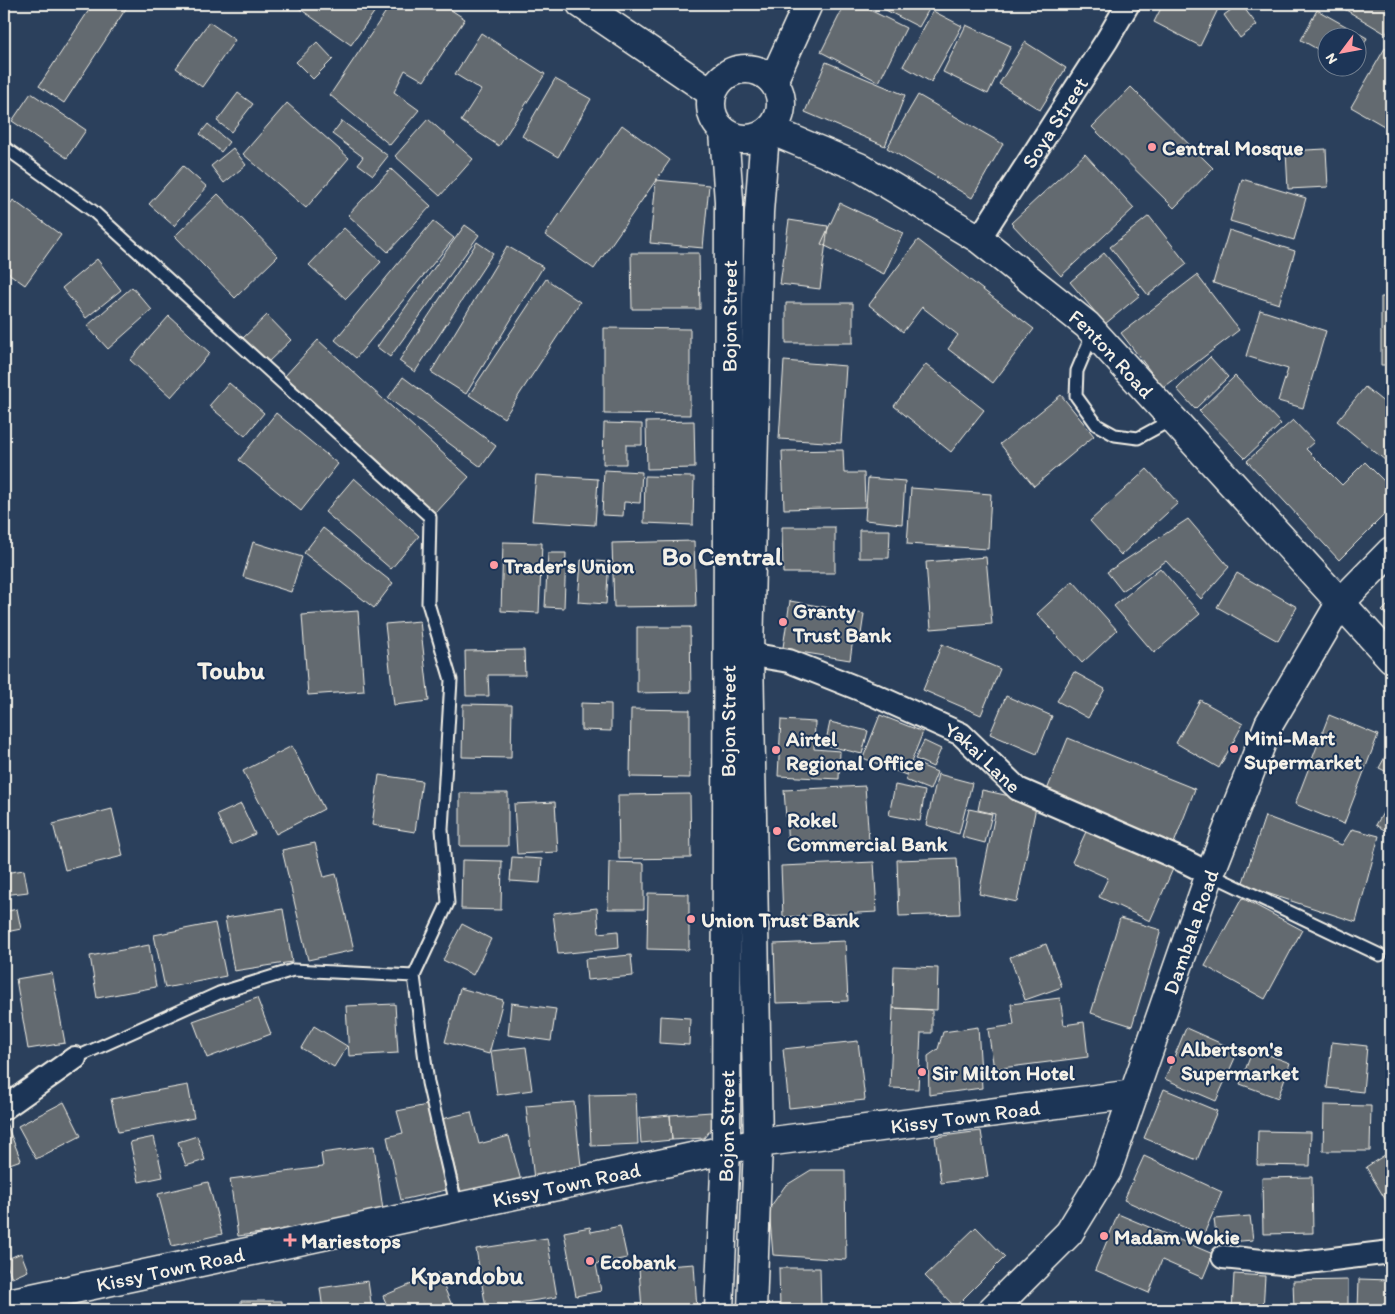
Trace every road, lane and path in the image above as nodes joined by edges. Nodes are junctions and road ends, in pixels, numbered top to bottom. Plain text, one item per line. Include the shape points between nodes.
1 (581, 4) edge
2 (808, 4) edge
3 (1128, 4) edge
4 (773, 82) junction
5 (712, 93) junction
6 (724, 132) junction
7 (767, 132) junction
8 (4, 147) edge
9 (979, 239) junction
10 (1094, 331) junction
11 (1173, 419) junction
12 (1391, 551) edge
13 (1341, 602) junction
14 (749, 654) junction
15 (1391, 658) edge
16 (1210, 874) junction
17 (1380, 955) dead end
18 (414, 976) junction
19 (75, 1058) joint
20 (1134, 1094) junction
21 (4, 1108) edge
22 (758, 1142) junction
23 (726, 1149) junction
24 (457, 1208) junction
25 (1391, 1252) edge
26 (1223, 1257) dead end
27 (10, 1306) edge
28 (719, 1310) edge
29 (752, 1310) edge
30 (992, 1310) edge

1 - 5 street
2 - 4 street
3 - 9 street, Soya Street
4 - 5 street via 758,71 739,69 722,77
4 - 7 street via 779,92 781,110 777,121
5 - 6 street via 711,112
6 - 7 street via 735,138 747,139
6 - 23 street, Bojon Street via 729,201
7 - 9 street, Fenton Road via 859,167
7 - 14 street, Bojon Street via 758,212
8 - 18 lane via 93,211 430,517 428,603 451,680 442,829 448,903
9 - 10 street, Fenton Road
10 - 11 street, Fenton Road
10 - 11 lane via 1077,371 1076,396 1097,425 1115,435 1138,438
11 - 13 street, Fenton Road
12 - 13 street, Dambala Road
13 - 15 street, Fenton Road
13 - 16 street, Dambala Road via 1269,724
14 - 16 street, Yakai Lane via 789,661 961,734 1018,789
14 - 22 street, Bojon Street
16 - 17 lane
16 - 20 street, Dambala Road
18 - 19 lane via 293,970 219,993
18 - 24 lane via 428,1083
19 - 21 street
20 - 22 street, Kissy Town Road
20 - 30 street, Dambala Road via 1107,1171 1069,1233
22 - 23 street, Kissy Town Road
22 - 29 street, Bojon Street
23 - 24 street, Kissy Town Road
23 - 28 street, Bojon Street
24 - 27 street, Kissy Town Road
25 - 26 street via 1291,1264

